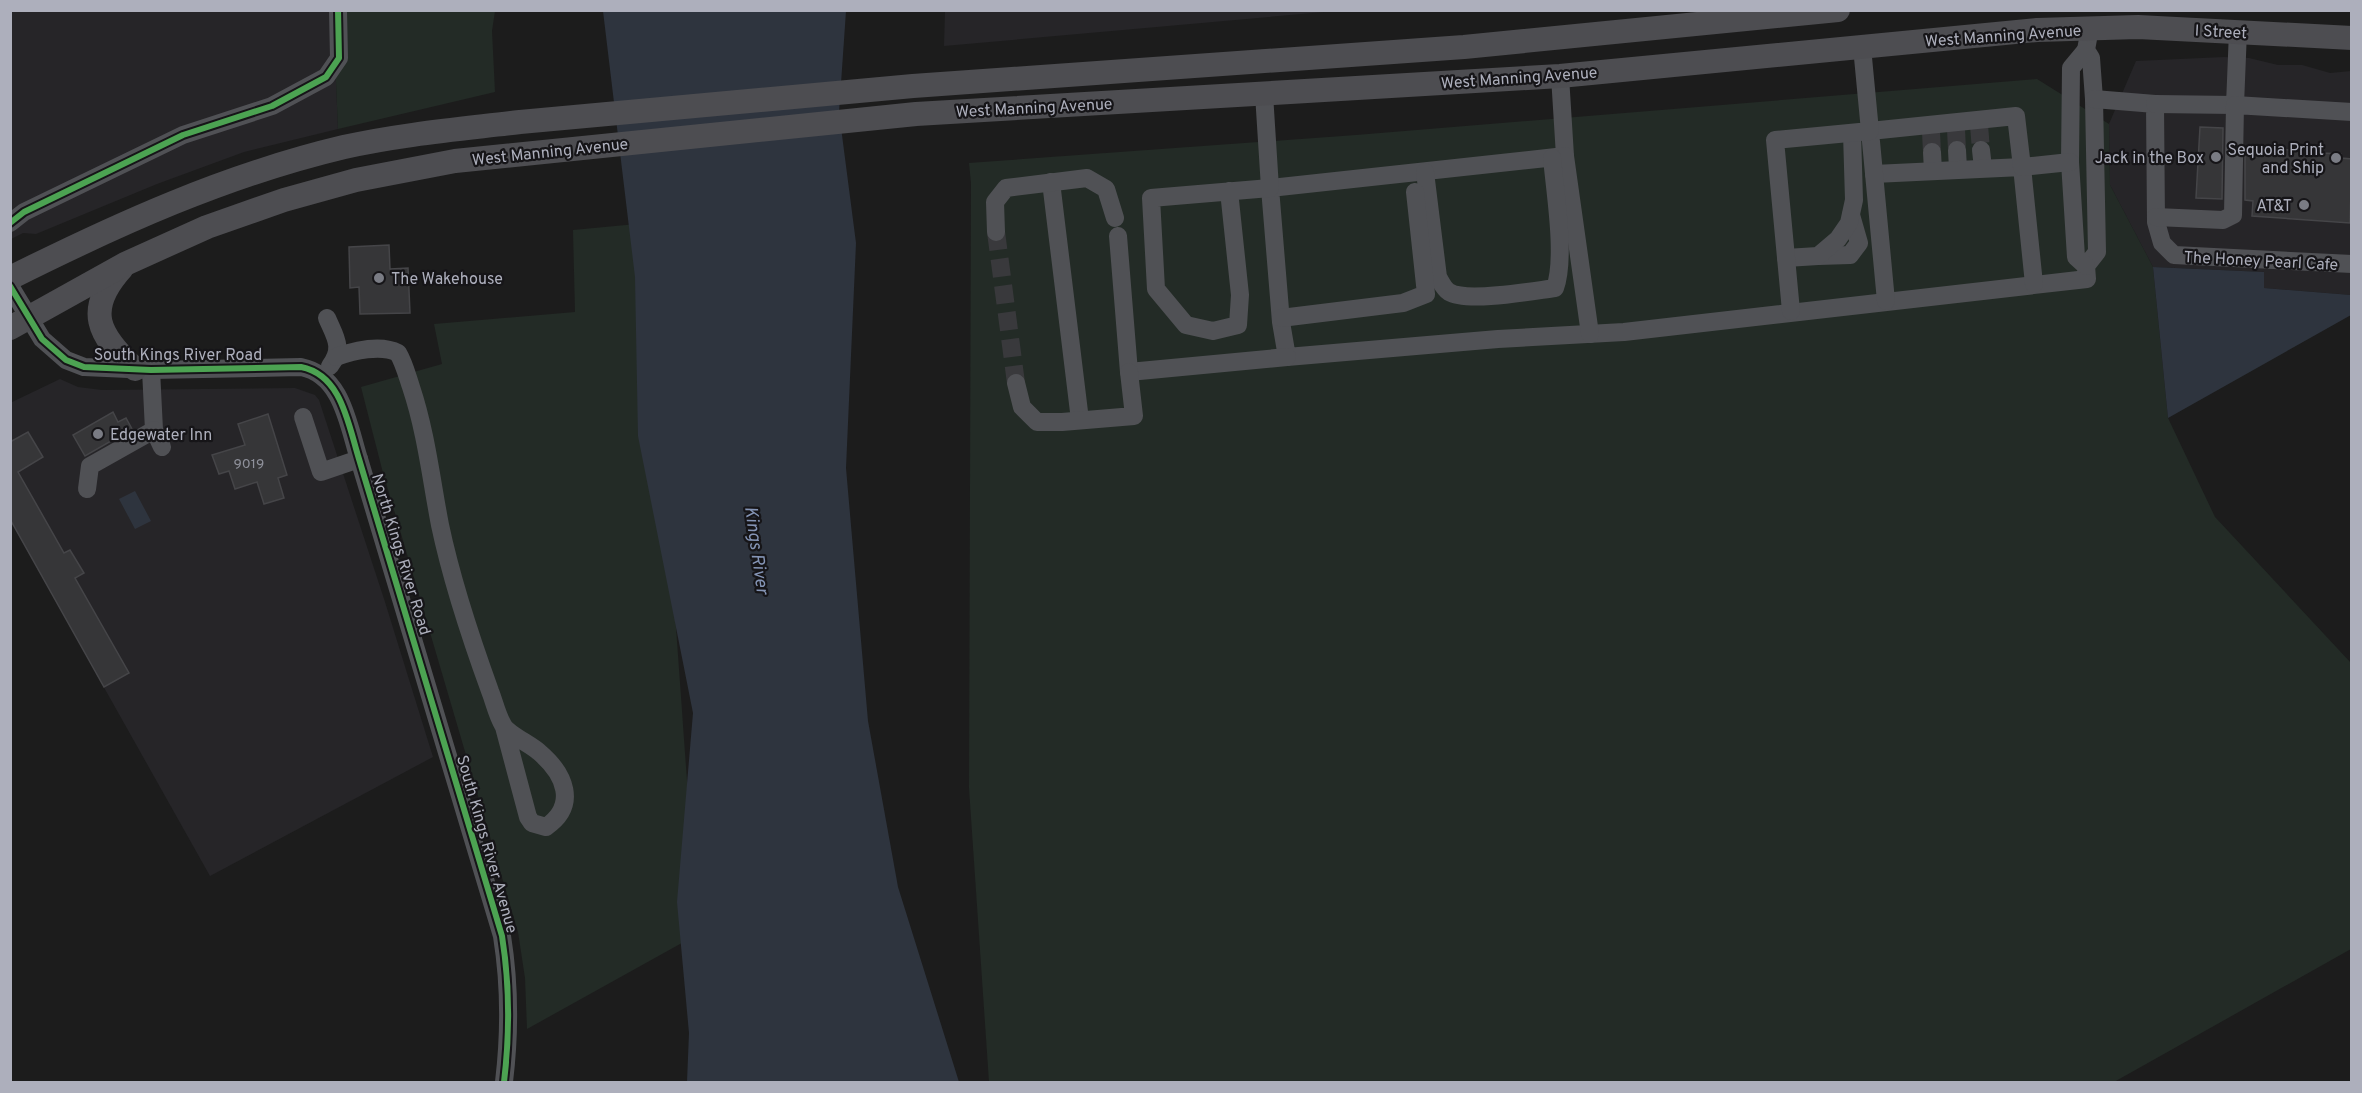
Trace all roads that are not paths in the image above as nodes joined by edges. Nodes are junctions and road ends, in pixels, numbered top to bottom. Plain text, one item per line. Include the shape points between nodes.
1 (338, 10) edge
2 (1838, 10) edge
3 (2090, 25) edge
4 (2238, 32) junction
5 (2352, 38) edge
6 (1862, 47) junction
7 (1560, 75) junction
8 (1264, 94) junction
9 (2094, 99) junction
10 (2155, 104) junction
11 (2235, 105) junction
12 (2352, 112) edge
13 (1861, 132) junction
14 (1957, 150) tunnel mouth
15 (1558, 157) junction
16 (2070, 162) junction
17 (2022, 166) junction
18 (1958, 170) junction
19 (1419, 172) junction
20 (1874, 174) junction
21 (1051, 182) junction
22 (1270, 188) junction
23 (1229, 191) junction
24 (2156, 217) junction
25 (10, 223) edge
26 (996, 232) tunnel mouth
27 (1786, 258) junction
28 (125, 264) junction
29 (2352, 264) edge
30 (2086, 266) junction
31 (10, 278) edge
32 (2034, 284) junction
33 (10, 286) edge
34 (1886, 301) junction
35 (1791, 311) junction
36 (327, 318) dead end
37 (1281, 318) junction
38 (20, 323) edge
39 (1590, 334) junction
40 (336, 357) junction
41 (1287, 357) junction
42 (143, 369) junction
43 (1129, 372) junction
44 (323, 376) junction
45 (1016, 383) tunnel mouth
46 (303, 417) dead end
47 (1080, 420) junction
48 (359, 459) junction
49 (87, 489) dead end
50 (439, 722) joint
51 (504, 727) junction
52 (504, 1083) edge

1 - 25 street via 339,58 326,77 272,106 183,135 24,212
2 - 31 main road, West Manning Avenue via 1464,47 913,86 520,122 346,147 250,173 133,218
3 - 4 main road, I Street
3 - 6 main road, West Manning Avenue
3 - 9 street
3 - 16 street via 2071,68
4 - 5 main road, I Street
4 - 11 street
6 - 7 main road, West Manning Avenue
6 - 13 street
7 - 8 main road, West Manning Avenue
7 - 15 street
8 - 22 street
8 - 28 main road, West Manning Avenue via 916,114 455,161 356,180 235,217
9 - 10 street
9 - 30 street via 2097,252
10 - 11 street
10 - 24 street, The Honey Pearl Cafe
11 - 12 street
11 - 24 street via 2233,214 2223,220
13 - 17 street via 1931,128 2016,116
13 - 20 street
13 - 27 street via 1849,223 1818,256
13 - 27 street via 1775,140
14 - 18 street
15 - 19 street
15 - 19 street via 1560,275 1555,288 1533,291 1477,297 1447,291 1437,277
15 - 39 street
16 - 17 street
16 - 30 street via 2076,257
17 - 18 street via 1982,159
17 - 32 street
18 - 20 street via 1932,162
19 - 22 street
19 - 37 street via 1426,294 1403,303
20 - 34 street
21 - 26 street via 1006,188 995,202
21 - 43 street via 1086,178 1106,189 1116,227
21 - 47 street
22 - 23 street
22 - 37 street
23 - 23 street via 1240,296 1238,325 1213,331 1186,325 1156,289 1152,198
24 - 29 street, The Honey Pearl Cafe via 2162,243 2181,257
27 - 35 street
28 - 38 main road, West Manning Avenue
28 - 42 main road via 102,297 100,322 108,342
30 - 32 street via 2087,279
32 - 34 street
33 - 38 street, South Kings River Road
34 - 35 street
35 - 39 street
36 - 40 street via 338,345
37 - 41 street
38 - 42 street, South Kings River Road via 76,364 100,369
39 - 41 street
40 - 44 street
40 - 51 street via 385,349 398,353 402,360 419,411 460,606
41 - 43 street
42 - 44 street, South Kings River Road via 301,367
42 - 49 street via 158,438 90,466
43 - 47 street via 1134,416
44 - 48 street, North Kings River Road via 338,395
45 - 47 street via 1022,406 1037,422
46 - 48 street via 321,472
48 - 50 street, North Kings River Road
50 - 52 street, South Kings River Avenue via 502,936 510,1014
51 - 51 street via 528,818 532,824 546,827 561,813 565,802 561,779 539,752

